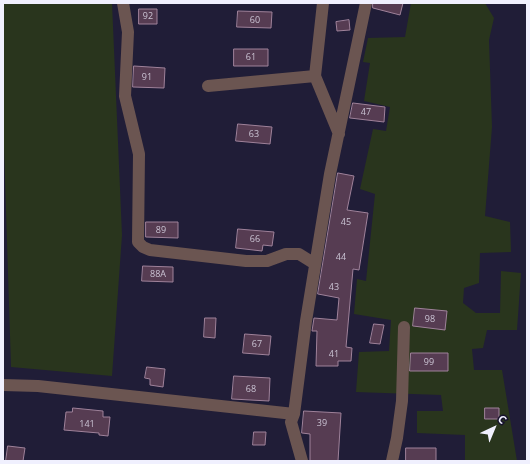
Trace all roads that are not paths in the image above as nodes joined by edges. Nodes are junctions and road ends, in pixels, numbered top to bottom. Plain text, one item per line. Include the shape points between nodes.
1 (123, 3) edge
2 (323, 3) edge
3 (366, 3) edge
4 (315, 76) junction
5 (208, 86) dead end
6 (339, 134) junction
7 (315, 264) junction
8 (404, 327) dead end
9 (3, 385) edge
10 (294, 414) junction
11 (302, 461) edge
12 (392, 461) edge

1 - 7 street via 128,32 126,96 138,154 138,242 150,250 267,262 286,254 299,254
2 - 4 street
3 - 6 street
4 - 5 street
4 - 6 street
6 - 7 street
7 - 10 street
8 - 12 street via 402,402
9 - 10 street via 38,386
10 - 11 street via 291,422

